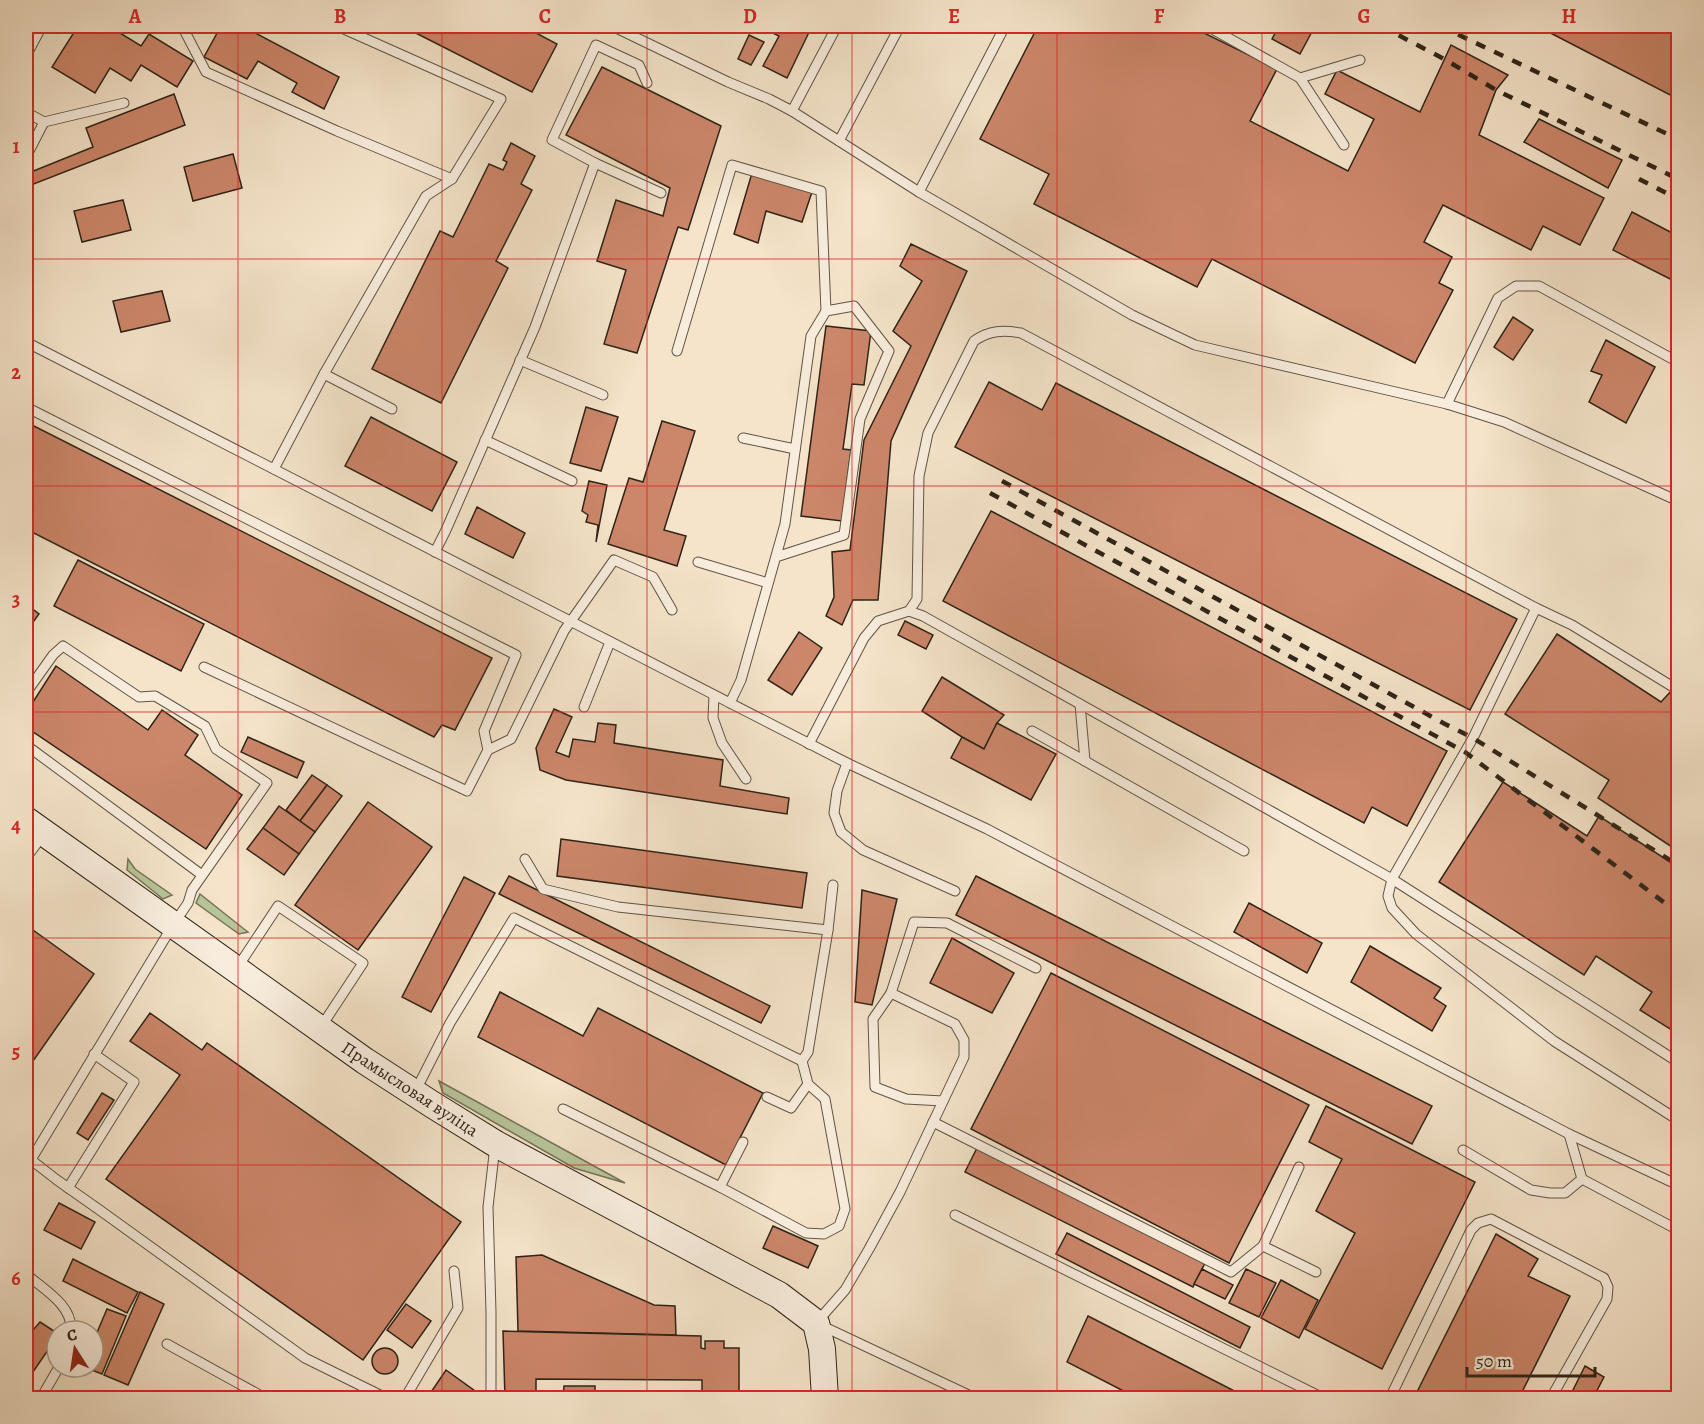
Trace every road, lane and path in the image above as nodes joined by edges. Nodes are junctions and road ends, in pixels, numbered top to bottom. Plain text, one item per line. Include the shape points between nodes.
1 (42, 26) edge
2 (182, 26) edge
3 (337, 26) edge
4 (612, 26) edge
5 (837, 26) edge
6 (900, 26) edge
7 (1005, 26) edge
8 (1207, 26) edge
9 (26, 56) edge
10 (1360, 60) dead end
11 (1300, 78) junction
12 (647, 82) dead end
13 (124, 103) dead end
14 (792, 111) junction
15 (26, 112) edge
16 (44, 122) junction
17 (839, 141) junction
18 (1344, 145) dead end
19 (26, 157) edge
20 (595, 163) junction
21 (452, 179) junction
22 (919, 192) junction
23 (661, 193) dead end
24 (826, 311) junction
25 (26, 342) edge
26 (677, 351) dead end
27 (520, 360) junction
28 (1678, 362) edge
29 (324, 374) junction
30 (603, 395) dead end
31 (1447, 404) junction
32 (26, 407) edge
33 (392, 409) dead end
34 (743, 438) dead end
35 (485, 440) junction
36 (795, 449) junction
37 (274, 469) junction
38 (572, 481) dead end
39 (1678, 501) edge
40 (435, 552) junction
41 (776, 557) junction
42 (698, 562) dead end
43 (768, 583) junction
44 (1536, 608) junction
45 (672, 610) dead end
46 (909, 612) junction
47 (570, 621) junction
48 (610, 642) junction
49 (204, 667) dead end
50 (1678, 690) edge
51 (26, 693) edge
52 (714, 695) junction
53 (730, 703) junction
54 (1080, 704) junction
55 (584, 707) dead end
56 (1032, 731) dead end
57 (809, 744) junction
58 (26, 745) edge
59 (488, 750) junction
60 (1085, 761) junction
61 (847, 763) junction
62 (746, 779) dead end
63 (35, 827) edge
64 (1244, 850) dead end
65 (26, 858) edge
66 (525, 859) dead end
67 (202, 875) junction
68 (1392, 879) junction
69 (833, 885) dead end
70 (955, 891) dead end
71 (173, 925) junction
72 (828, 930) junction
73 (1036, 968) dead end
74 (236, 969) junction
75 (891, 993) junction
76 (319, 1029) junction
77 (94, 1054) junction
78 (802, 1061) junction
79 (1678, 1062) edge
80 (808, 1084) junction
81 (414, 1092) junction
82 (767, 1097) dead end
83 (943, 1101) junction
84 (563, 1109) dead end
85 (1678, 1120) edge
86 (933, 1122) junction
87 (1569, 1134) junction
88 (743, 1142) dead end
89 (495, 1144) junction
90 (1462, 1150) dead end
91 (30, 1159) junction
92 (1299, 1167) dead end
93 (26, 1168) edge
94 (1582, 1179) junction
95 (1678, 1185) edge
96 (720, 1187) junction
97 (68, 1188) junction
98 (955, 1215) dead end
99 (1678, 1230) edge
100 (1263, 1246) junction
101 (453, 1271) dead end
102 (1317, 1272) dead end
103 (26, 1274) edge
104 (70, 1319) edge
105 (816, 1323) junction
106 (167, 1344) dead end
107 (52, 1379) edge
108 (41, 1398) edge
109 (265, 1398) edge
110 (386, 1398) edge
111 (405, 1398) edge
112 (491, 1398) edge
113 (825, 1398) edge
114 (975, 1398) edge
115 (1323, 1398) edge
116 (1390, 1398) edge
117 (1551, 1398) edge

1 - 9 lane
2 - 21 lane via 206,72
3 - 21 lane via 501,99
4 - 14 lane
5 - 14 lane
6 - 17 lane
7 - 22 lane
8 - 11 lane
10 - 11 lane
11 - 18 lane
12 - 20 lane via 639,64 596,45 552,140
13 - 16 lane
14 - 17 lane
15 - 16 lane
16 - 19 lane
17 - 22 lane
20 - 23 lane
20 - 27 lane
21 - 29 lane via 426,196
22 - 31 lane via 1132,315 1195,345
24 - 26 lane via 821,191 732,165
24 - 36 lane via 811,336
24 - 41 lane via 854,306 890,351 860,419 844,535
25 - 37 lane
27 - 30 lane
27 - 35 lane
28 - 31 lane via 1539,286 1516,286 1498,298
29 - 33 lane
29 - 37 lane
31 - 39 lane via 1504,422
32 - 59 lane via 516,655 484,730
34 - 36 lane
35 - 38 lane
35 - 40 lane
36 - 41 lane via 785,524
37 - 40 lane
40 - 47 lane
41 - 43 lane
42 - 43 lane
43 - 53 lane via 741,680
44 - 46 lane via 1021,333 997,331 974,340 928,433 919,476 917,599
44 - 50 lane via 1572,625
44 - 68 lane via 1473,738
45 - 47 lane via 653,577 614,560
46 - 54 lane
46 - 57 lane via 878,621 864,638
47 - 48 lane
47 - 59 lane via 511,739
48 - 52 lane
48 - 55 lane
49 - 59 lane via 467,791
51 - 67 lane via 63,646 139,697 155,696 206,726 216,748 267,783
52 - 53 lane
52 - 62 lane via 713,718 722,743
53 - 57 lane
54 - 60 lane
54 - 68 lane
56 - 60 lane
57 - 61 lane
58 - 67 lane
60 - 64 lane
61 - 70 lane via 834,813 841,832 863,850
61 - 87 lane via 987,829
63 - 65 lane
63 - 71 main road, Прамысловая вуліца
66 - 72 lane via 543,889 618,907
67 - 71 lane
68 - 79 lane
68 - 85 lane via 1388,896 1392,908 1416,934 1554,1041
69 - 72 lane
71 - 74 main road, Прамысловая вуліца
71 - 77 lane
72 - 78 lane via 808,1052
73 - 75 lane via 947,923 914,922
74 - 76 main road, Прамысловая вуліца
74 - 76 lane via 278,906 363,963
75 - 83 lane via 955,1024 964,1040 964,1057
75 - 83 lane via 873,1019 875,1087 906,1099
76 - 81 main road, Прамысловая вуліца
77 - 91 lane
77 - 97 lane via 134,1082
78 - 80 lane
78 - 81 lane via 514,918 450,1023
80 - 82 lane via 791,1108
80 - 96 lane via 825,1099 845,1209 839,1226 824,1234 806,1233
81 - 89 main road, Прамысловая вуліца
83 - 86 lane
84 - 96 lane
86 - 100 lane via 1231,1272
86 - 105 lane via 869,1249 845,1290
87 - 94 lane
87 - 95 lane
88 - 96 lane
89 - 105 main road, Прамысловая вуліца via 779,1295
89 - 112 lane via 488,1207
90 - 94 lane via 1531,1190 1565,1192
91 - 93 lane
91 - 97 lane
92 - 100 lane
94 - 99 lane
97 - 110 lane via 305,1358
98 - 115 lane
100 - 102 lane
101 - 111 lane via 458,1308
103 - 104 lane via 62,1305
105 - 113 main road
105 - 114 lane
106 - 109 lane
107 - 108 lane
116 - 117 lane via 1471,1230 1491,1219 1604,1278 1608,1287 1607,1299

